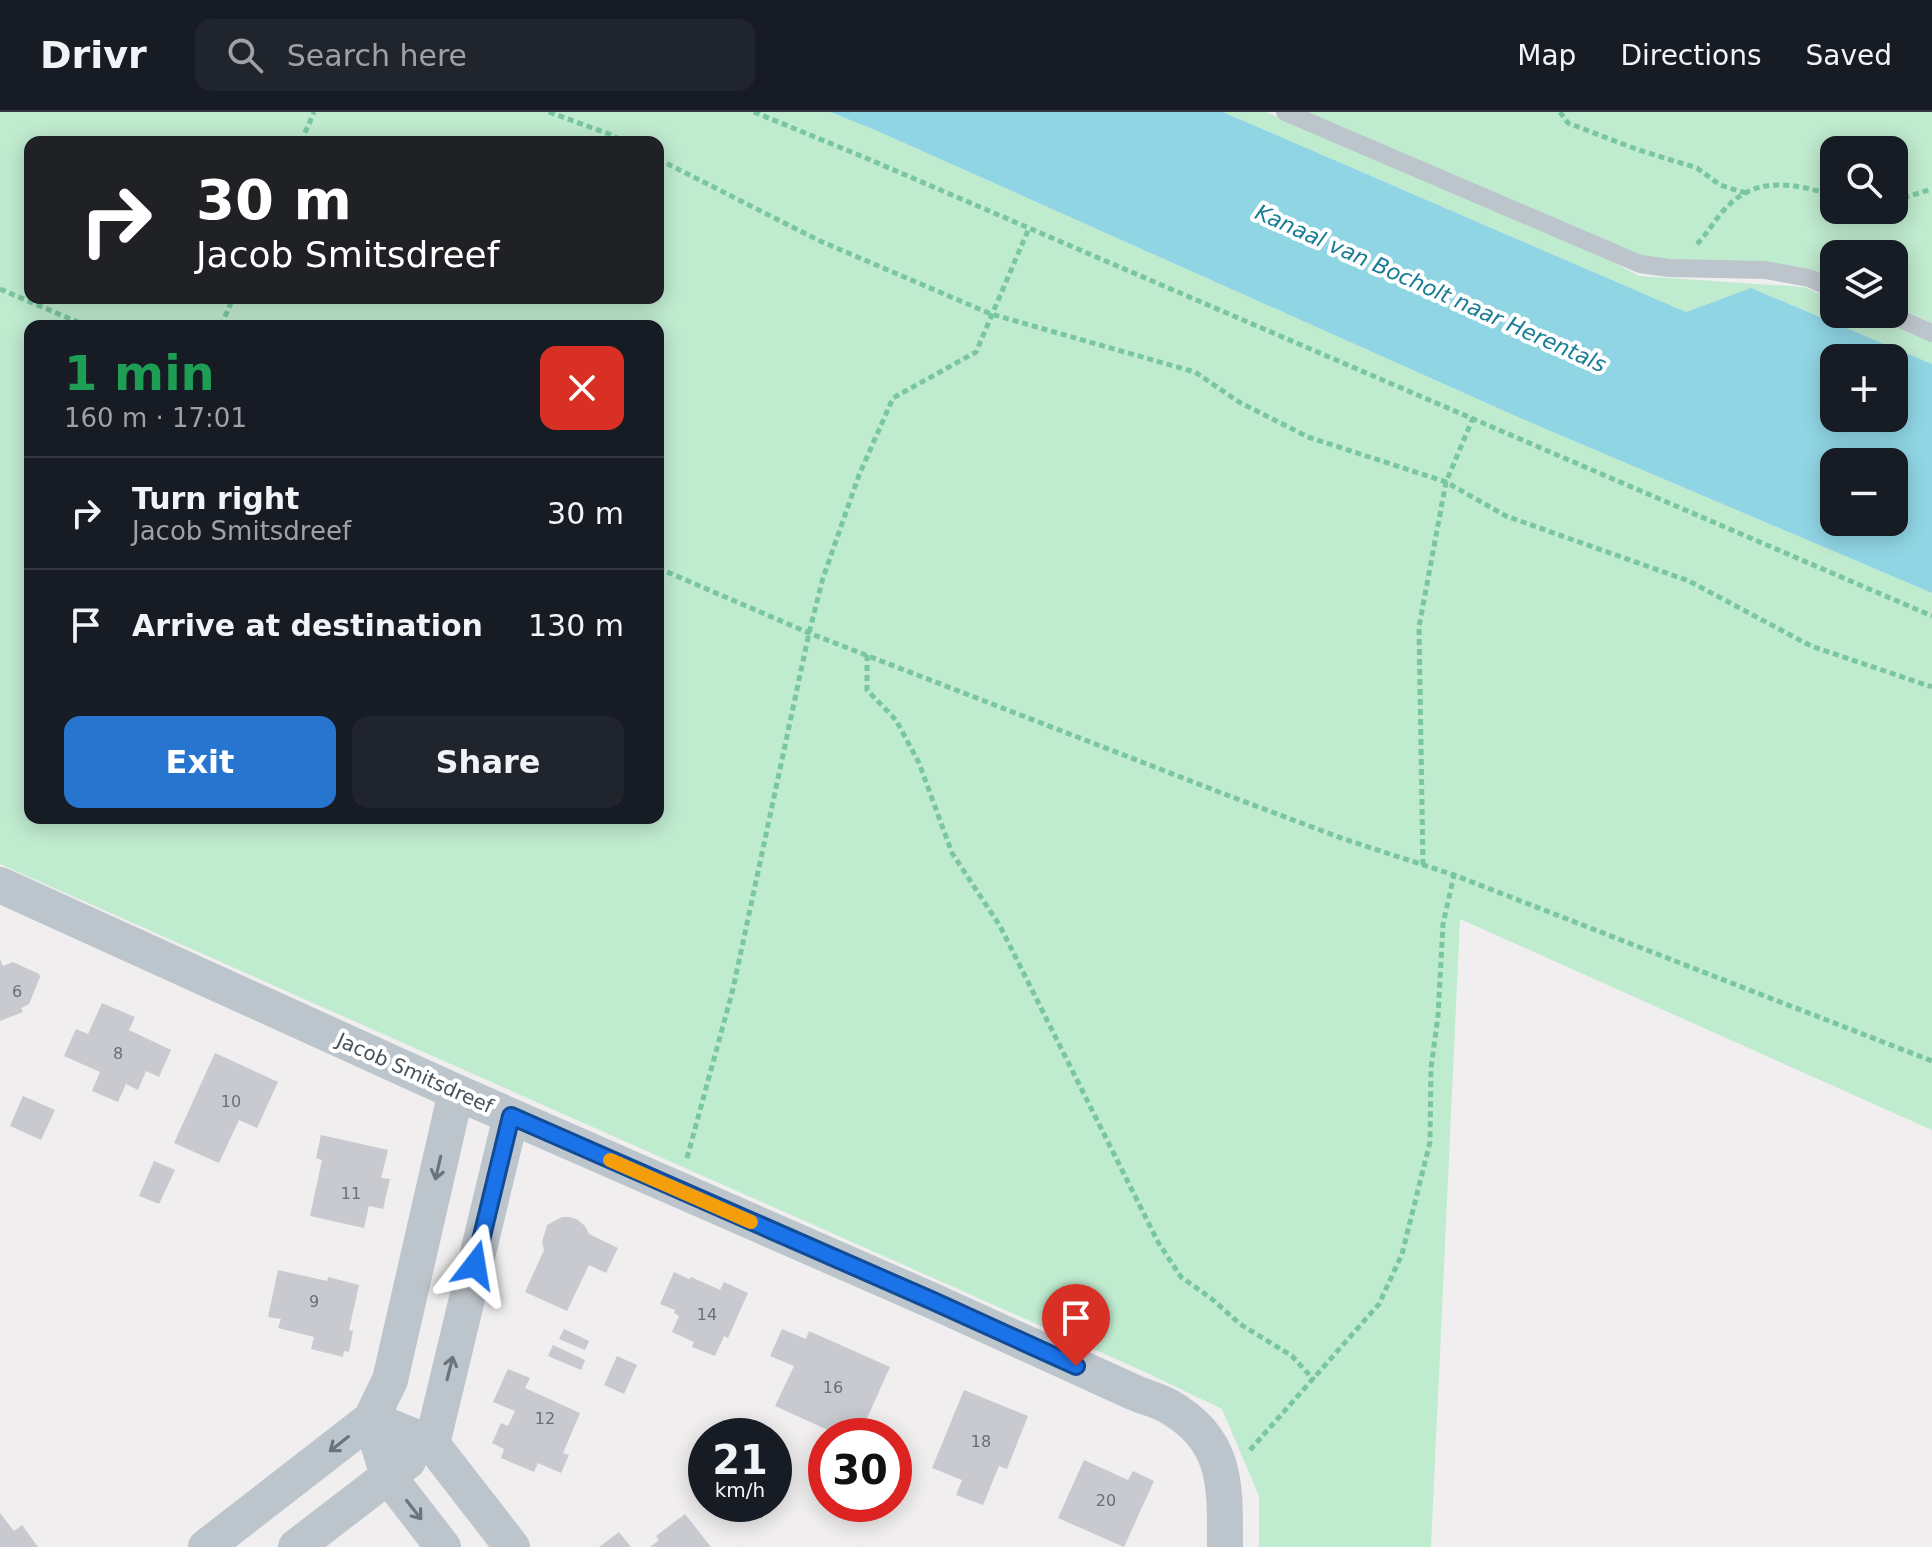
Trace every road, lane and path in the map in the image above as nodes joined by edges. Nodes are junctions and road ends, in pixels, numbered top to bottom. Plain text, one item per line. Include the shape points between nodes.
1 (314, 112) edge
2 (549, 112) edge
3 (754, 112) edge
4 (1285, 112) edge
5 (1560, 112) edge
6 (304, 136) edge
7 (613, 136) edge
8 (664, 162) edge
9 (1932, 189) edge
10 (1820, 191) edge
11 (1746, 193) junction
12 (1908, 197) edge
13 (1029, 228) junction
14 (1669, 268) junction
15 (1820, 283) edge
16 (0, 289) edge
17 (24, 299) edge
18 (35, 304) edge
19 (991, 314) junction
20 (73, 320) edge
21 (1908, 322) edge
22 (1932, 333) edge
23 (1473, 418) junction
24 (1446, 482) junction
25 (664, 571) edge
26 (1932, 616) edge
27 (809, 633) junction
28 (867, 655) junction
29 (1932, 687) edge
30 (1423, 865) junction
31 (1454, 875) junction
32 (0, 885) edge
33 (1932, 1061) edge
34 (456, 1092) junction
35 (511, 1116) junction
36 (679, 1190) junction
37 (1314, 1380) junction
38 (371, 1419) junction
39 (432, 1444) junction
40 (388, 1476) junction
41 (1223, 1485) junction
42 (206, 1547) edge
43 (296, 1547) edge
44 (443, 1547) edge
45 (512, 1547) edge
46 (1225, 1547) edge

1 - 6 path
2 - 7 path
3 - 13 path
4 - 14 lane via 1640,264
5 - 11 path via 1568,123 1697,168 1720,185
8 - 19 path via 820,241
9 - 12 path
10 - 11 path via 1778,183
11 - 14 path
13 - 19 path
13 - 23 path
14 - 15 lane via 1765,270
16 - 17 path
18 - 20 path
19 - 24 path via 1195,372 1239,402 1308,437
19 - 27 path via 976,352 893,398 859,475
21 - 22 lane
23 - 24 path
23 - 26 path
24 - 29 path via 1506,516 1689,581 1811,646
24 - 30 path via 1419,627
25 - 27 path
27 - 28 path
27 - 36 path via 733,989
28 - 30 path
28 - 37 path via 867,690 896,720 919,763 952,853 1000,926 1158,1242 1181,1277 1240,1324 1292,1356
30 - 31 path
31 - 33 path
31 - 37 path via 1443,924 1430,1142 1402,1254 1379,1304
32 - 34 street, Jacob Smitsdreef
34 - 35 street, Jacob Smitsdreef
34 -> 38 street via 390,1380
35 - 36 street, Jacob Smitsdreef
39 -> 35 street
36 - 41 street, Jacob Smitsdreef via 1167,1405 1204,1434
37 - 41 path
38 - 39 street
38 - 40 street
38 -> 42 street
39 - 40 street
39 - 45 street
40 - 43 street
40 -> 44 street
41 - 46 street

